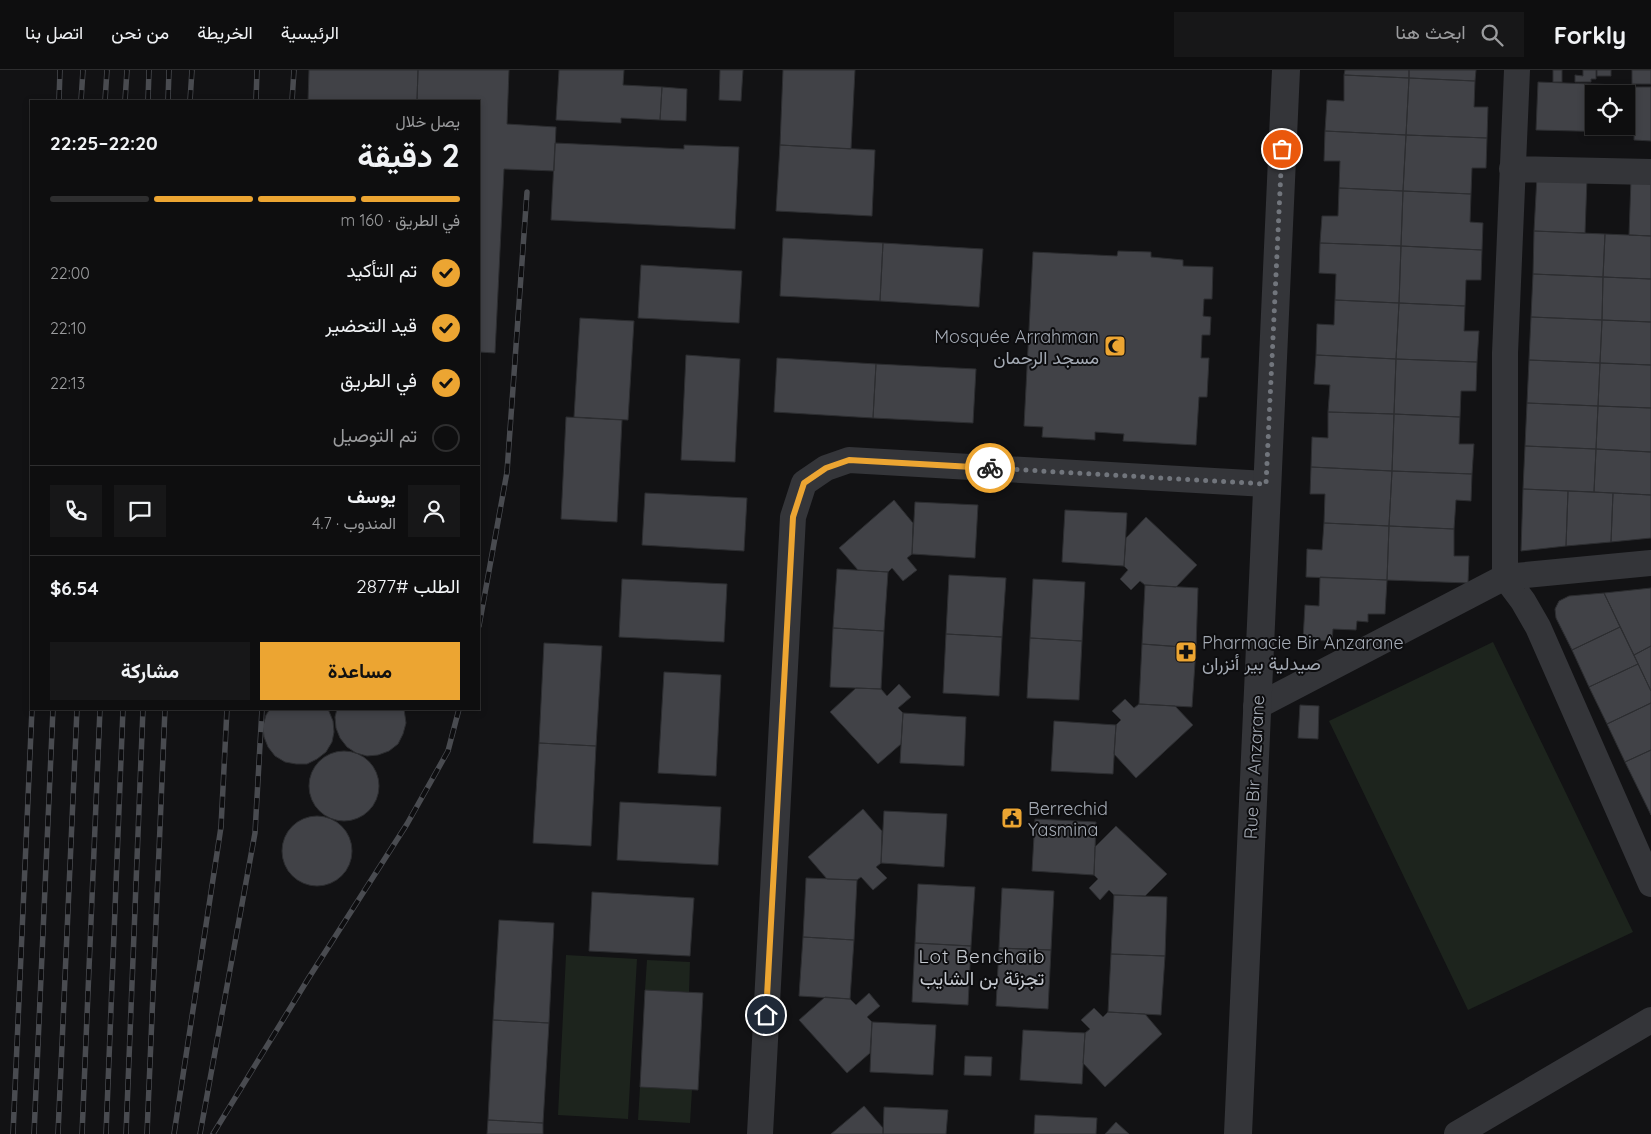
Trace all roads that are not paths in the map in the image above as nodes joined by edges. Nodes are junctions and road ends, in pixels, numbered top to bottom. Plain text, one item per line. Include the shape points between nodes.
1 (1286, 70) edge
2 (1517, 70) edge
3 (1512, 169) junction
4 (1651, 172) edge
5 (1266, 484) junction
6 (1651, 564) edge
7 (1505, 577) junction
8 (1256, 707) junction
9 (1651, 884) edge
10 (1651, 1020) edge
11 (760, 1134) edge
12 (1238, 1134) edge
13 (1457, 1134) edge

1 - 5 street, Rue Bir Anzarane
2 - 3 street
3 - 4 street
3 - 7 street via 1504,354
5 - 8 street, Rue Bir Anzarane
5 - 11 street via 849,460 826,468 804,483 793,517
6 - 7 street
7 - 8 street
7 - 9 street via 1538,627
8 - 12 street, Rue Bir Anzarane
10 - 13 street

